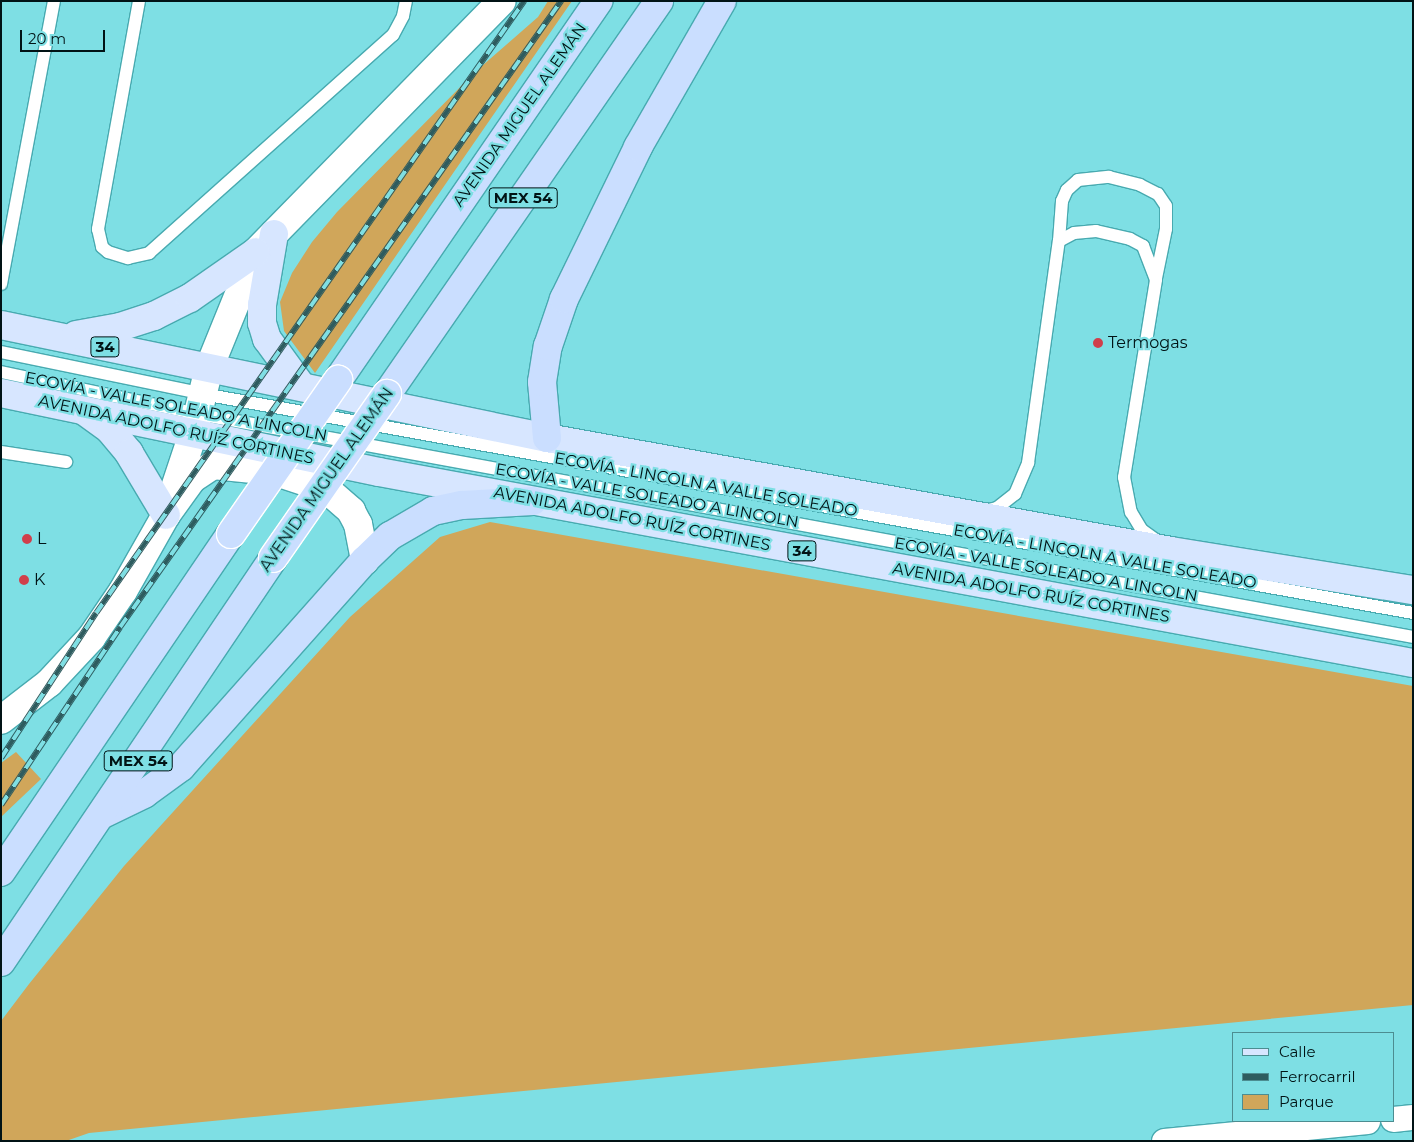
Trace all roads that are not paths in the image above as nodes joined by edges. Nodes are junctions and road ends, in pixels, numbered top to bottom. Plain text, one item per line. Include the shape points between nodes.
1 (54, 1) edge
2 (139, 1) edge
3 (406, 1) edge
4 (502, 1) edge
5 (598, 1) edge
6 (659, 1) edge
7 (722, 1) edge
8 (1059, 241) junction
9 (265, 243) junction
10 (1156, 280) junction
11 (1, 284) edge
12 (1, 325) edge
13 (60, 337) junction
14 (1, 352) edge
15 (1, 372) edge
16 (302, 387) junction
17 (1, 394) edge
18 (201, 402) junction
19 (79, 409) junction
20 (547, 438) junction
21 (1, 452) edge
22 (66, 462) dead end
23 (533, 501) junction
24 (166, 515) junction
25 (966, 515) junction
26 (1171, 551) junction
27 (365, 560) junction
28 (1413, 590) edge
29 (1413, 613) edge
30 (1413, 637) edge
31 (1413, 663) edge
32 (1, 720) edge
33 (103, 814) junction
34 (27, 836) junction
35 (1, 857) edge
36 (1, 872) edge
37 (1, 962) edge
38 (1413, 1117) edge
39 (1394, 1119) edge
40 (1357, 1122) edge
41 (1164, 1141) edge

1 - 11 lane
2 - 3 lane via 98,229 102,246 108,252 128,258 148,253 389,39 398,27
4 - 9 street
5 - 34 highway, AVENIDA MIGUEL ALEMÁN / MEX 54, bridge
6 - 33 highway, AVENIDA MIGUEL ALEMÁN / MEX 54, bridge via 273,558
7 - 20 highway via 638,147 564,299 548,346 542,382
8 - 10 lane via 1087,231 1139,242 1146,250
8 - 10 lane via 1062,201 1067,190 1078,180 1109,177 1140,185 1158,194 1166,206 1166,229
8 - 25 lane via 1023,480 1015,494 997,508
9 - 13 main road via 190,298 154,316 120,327
9 - 16 main road via 262,323 267,339
9 - 18 street
10 - 26 lane via 1124,477 1131,512 1142,530
12 - 13 main road, AVENIDA ADOLFO RUÍZ CORTINES / 34
13 - 18 main road, AVENIDA ADOLFO RUÍZ CORTINES / 34
14 - 18 lane, ECOVÍA - LINCOLN A VALLE SOLEADO
15 - 18 lane, ECOVÍA - VALLE SOLEADO A LINCOLN
16 - 18 main road, AVENIDA ADOLFO RUÍZ CORTINES / 34
16 - 20 main road, AVENIDA ADOLFO RUÍZ CORTINES / 34
17 - 19 main road, AVENIDA ADOLFO RUÍZ CORTINES / 34
18 - 19 main road, AVENIDA ADOLFO RUÍZ CORTINES / 34
18 - 23 main road, AVENIDA ADOLFO RUÍZ CORTINES / 34
18 - 24 street
18 - 29 lane, ECOVÍA - LINCOLN A VALLE SOLEADO
18 - 30 lane, ECOVÍA - VALLE SOLEADO A LINCOLN
19 - 24 main road via 96,417 129,453
20 - 25 main road, AVENIDA ADOLFO RUÍZ CORTINES / 34
21 - 22 lane
23 - 27 highway via 462,505 433,511 405,525
23 - 31 main road, AVENIDA ADOLFO RUÍZ CORTINES / 34
24 - 27 street via 192,479 212,465 274,471 325,488 340,499 358,524
24 - 32 street via 124,591 91,638 49,683
25 - 26 main road, AVENIDA ADOLFO RUÍZ CORTINES / 34
26 - 28 main road, AVENIDA ADOLFO RUÍZ CORTINES / 34
27 - 33 highway via 181,767 156,787
33 - 37 highway, AVENIDA MIGUEL ALEMÁN / MEX 54
34 - 35 highway
34 - 36 highway, AVENIDA MIGUEL ALEMÁN / MEX 54
38 - 39 street
40 - 41 street

